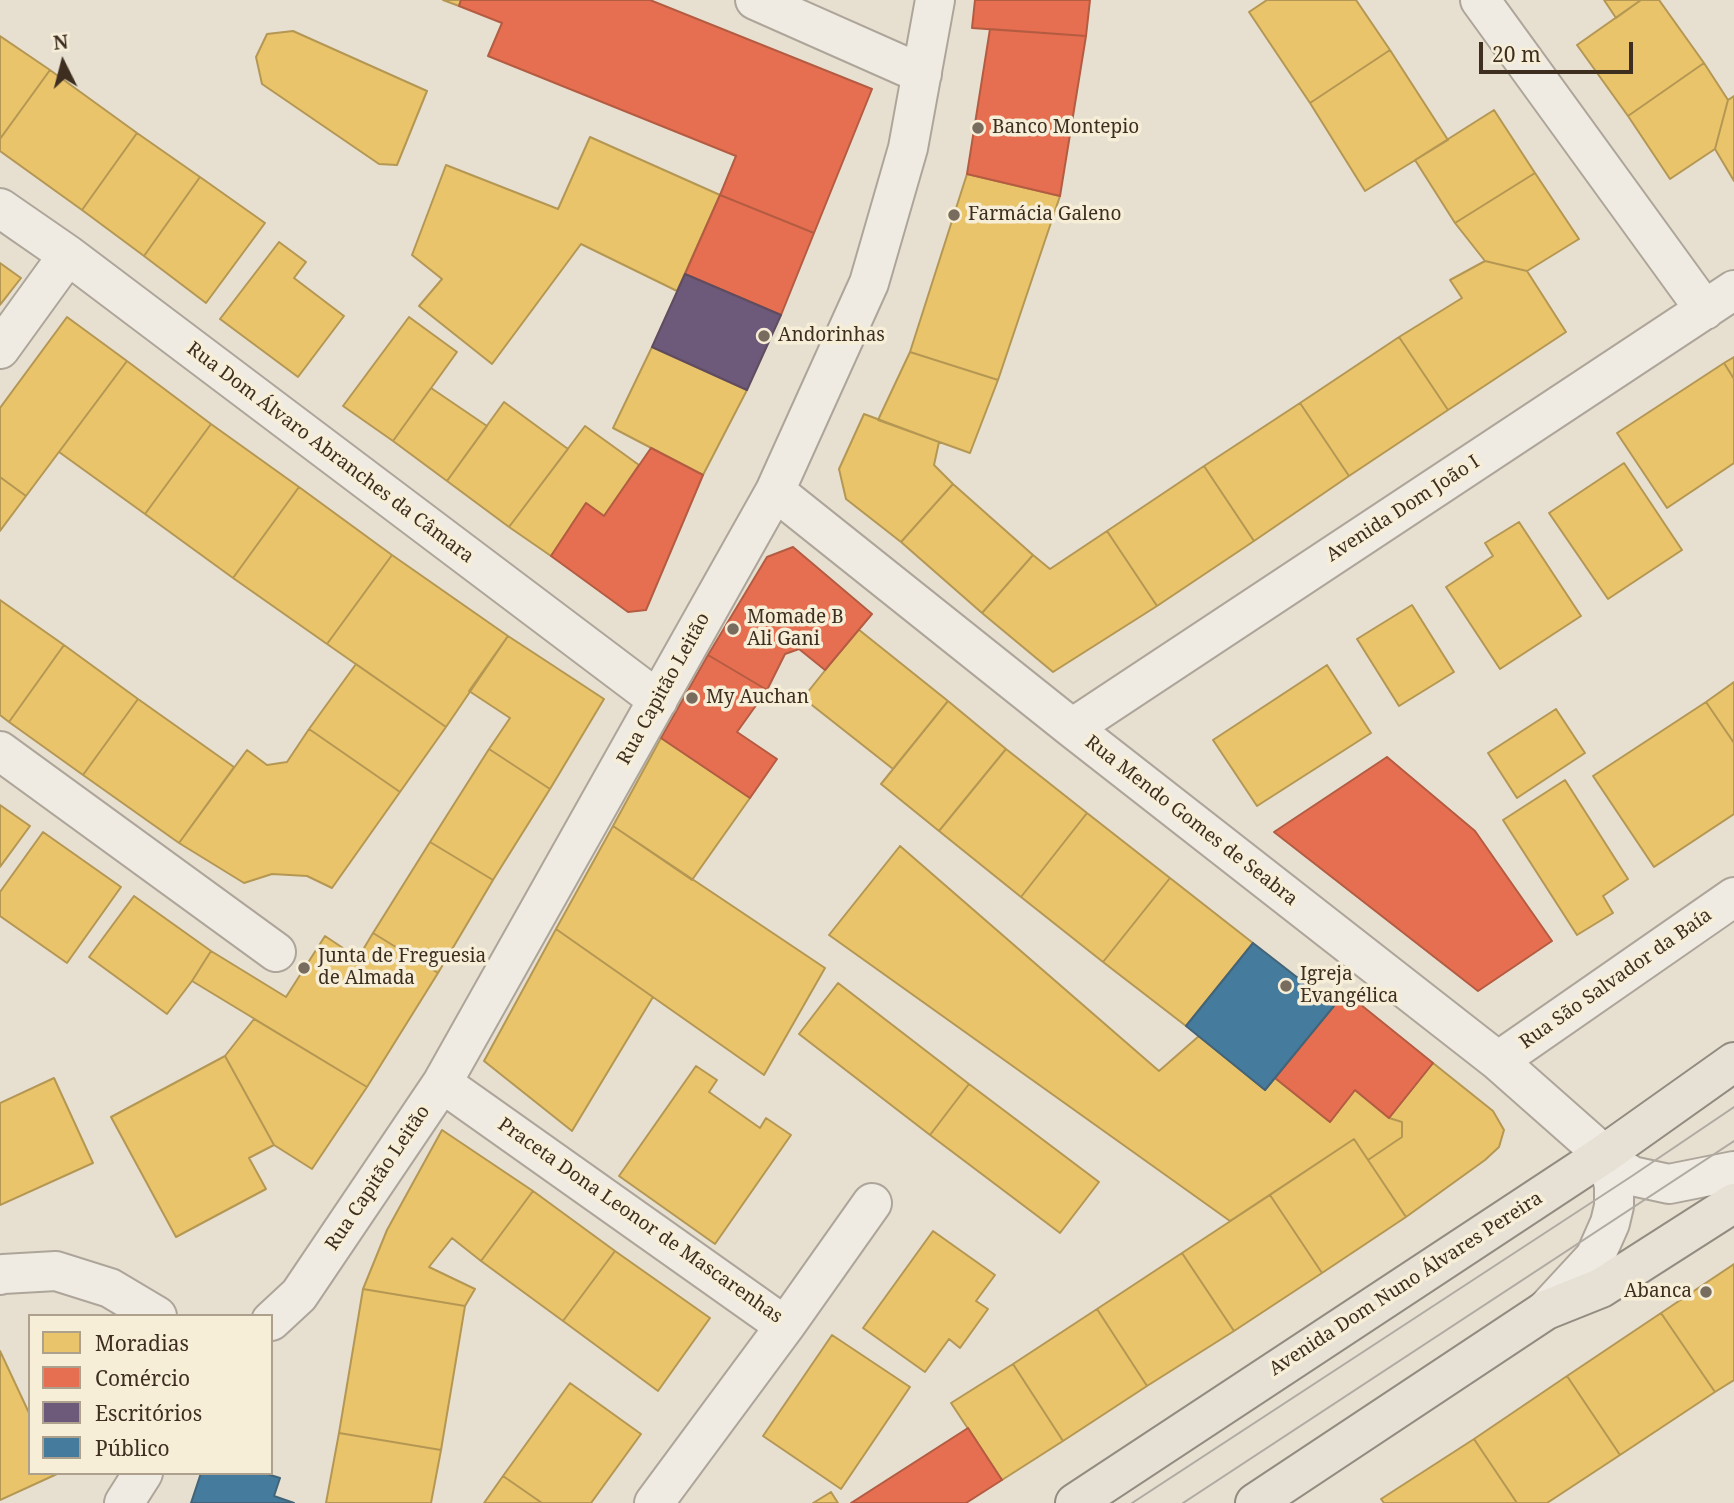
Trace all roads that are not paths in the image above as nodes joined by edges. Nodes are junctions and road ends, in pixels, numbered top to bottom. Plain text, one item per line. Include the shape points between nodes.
1 (755, 0) edge
2 (935, 0) edge
3 (1480, 0) edge
4 (922, 74) junction
5 (0, 208) edge
6 (68, 255) junction
7 (1719, 300) edge
8 (0, 349) edge
9 (775, 491) junction
10 (658, 700) junction
11 (1072, 728) junction
12 (0, 751) edge
13 (1734, 897) edge
14 (276, 953) dead end
15 (1498, 1062) junction
16 (1734, 1062) edge
17 (442, 1083) junction
18 (1603, 1154) junction
19 (1734, 1171) edge
20 (872, 1203) dead end
21 (1734, 1203) edge
22 (0, 1275) edge
23 (1546, 1310) junction
24 (154, 1314) edge
25 (273, 1319) edge
26 (785, 1326) junction
27 (143, 1475) edge
28 (124, 1503) edge
29 (654, 1503) edge
30 (1075, 1503) edge
31 (1255, 1503) edge

1 - 4 street
2 - 4 street, Rua Capitão Leitão
3 - 7 street
4 - 9 street, Rua Capitão Leitão via 908,148 869,283
5 - 6 street, Rua Dom Álvaro Abranches da Câmara
6 - 8 street
6 - 10 street, Rua Dom Álvaro Abranches da Câmara
7 - 11 street, Avenida Dom João I
9 - 10 street, Rua Capitão Leitão
9 - 11 street, Rua Mendo Gomes de Seabra
10 - 17 street, Rua Capitão Leitão
11 - 15 street, Rua Mendo Gomes de Seabra
12 - 14 street
13 - 15 street, Rua São Salvador da Baía
15 - 18 street, Rua Mendo Gomes de Seabra
16 - 18 main road, Avenida Dom Nuno Álvares Pereira
17 - 25 street, Rua Capitão Leitão via 299,1295
17 - 26 street, Praceta Dona Leonor de Mascarenhas
18 - 19 street, Rua Mendo Gomes de Seabra via 1632,1175 1669,1184
18 - 23 street via 1614,1186 1610,1223 1595,1257
18 - 30 main road, Avenida Dom Nuno Álvares Pereira
20 - 26 street, Praceta Dona Leonor de Mascarenhas
21 - 23 main road via 1601,1288
22 - 24 street via 56,1271 110,1288
23 - 31 main road
26 - 29 street
27 - 28 street

